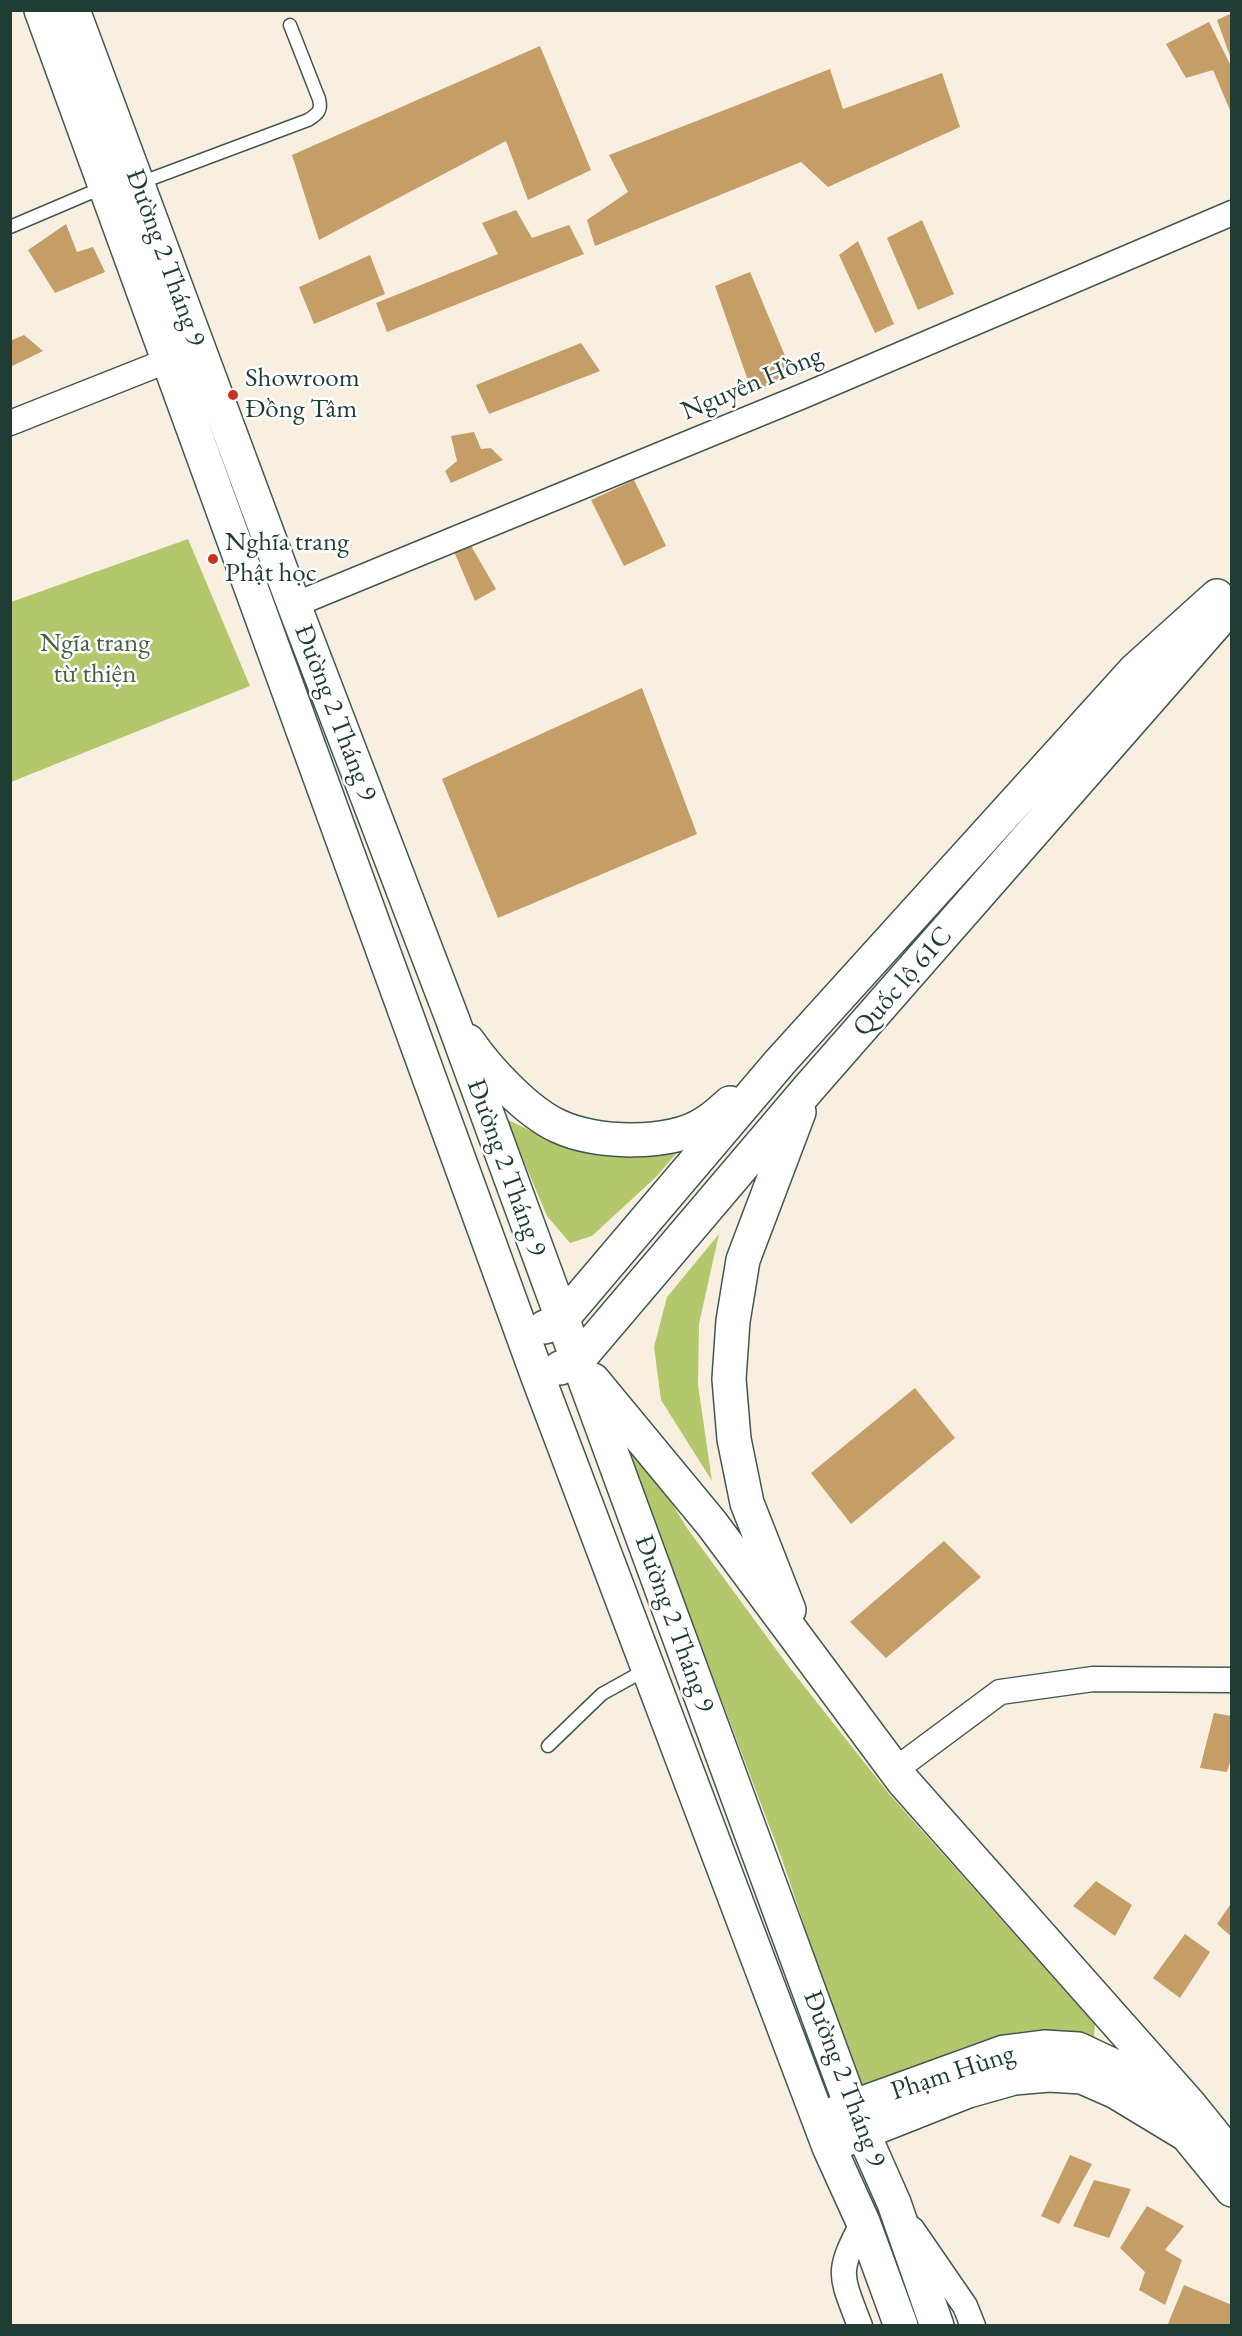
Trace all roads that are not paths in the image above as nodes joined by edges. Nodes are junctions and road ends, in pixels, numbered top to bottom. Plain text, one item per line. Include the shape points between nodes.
1 (41, 10) edge
2 (73, 10) edge
3 (290, 25) dead end
4 (121, 185) junction
5 (1232, 213) edge
6 (10, 227) edge
7 (169, 360) junction
8 (10, 423) edge
9 (1232, 583) edge
10 (294, 605) junction
11 (1232, 605) edge
12 (452, 1018) junction
13 (780, 1062) junction
14 (808, 1089) junction
15 (561, 1320) junction
16 (525, 1336) junction
17 (577, 1360) junction
18 (538, 1377) junction
19 (806, 1653) junction
20 (649, 1668) junction
21 (1232, 1680) edge
22 (548, 1746) dead end
23 (895, 1770) junction
24 (1190, 2105) junction
25 (857, 2120) junction
26 (825, 2133) junction
27 (1232, 2157) edge
28 (1232, 2190) edge
29 (894, 2203) junction
30 (863, 2222) junction
31 (860, 2325) edge
32 (902, 2325) edge
33 (937, 2325) edge
34 (973, 2325) edge

1 - 4 highway, Đường 2 Tháng 9
2 - 4 highway, Đường 2 Tháng 9
3 - 4 lane via 320,99 318,113 308,120
4 - 6 lane
4 - 7 highway, Đường 2 Tháng 9
4 - 10 highway, Đường 2 Tháng 9
5 - 10 street, Nguyên Hồng via 802,396
7 - 8 street
7 - 16 highway, Đường 2 Tháng 9
9 - 13 highway, Quốc lộ 61C via 1135,670
10 - 12 highway, Đường 2 Tháng 9
11 - 14 highway, Quốc lộ 61C
12 - 13 highway via 505,1084 538,1113 557,1126 621,1141 663,1138 704,1125
12 - 15 highway, Đường 2 Tháng 9
13 - 15 highway, Quốc lộ 61C
14 - 17 highway, Quốc lộ 61C
14 - 19 highway via 743,1260 729,1379 734,1439 747,1503
15 - 16 highway
15 - 17 highway, Đường 2 Tháng 9
16 - 18 highway, Đường 2 Tháng 9
17 - 18 highway
17 - 19 highway via 712,1524
17 - 25 highway, Đường 2 Tháng 9
18 - 20 highway, Đường 2 Tháng 9
19 - 23 highway
20 - 22 lane via 602,1694
20 - 26 highway, Đường 2 Tháng 9
21 - 23 street via 1093,1679 1000,1692
23 - 24 highway
24 - 25 highway, Phạm Hùng via 1078,2049 1044,2047 1004,2052
24 - 27 highway, Phạm Hùng
25 - 26 highway, Phạm Hùng
25 - 28 highway, Phạm Hùng via 1014,2078 1082,2077 1116,2092 1186,2135
25 - 29 highway, Đường 2 Tháng 9
26 - 30 highway, Đường 2 Tháng 9
29 - 33 highway, Đường 2 Tháng 9
29 - 34 street via 965,2306
30 - 31 street via 847,2253 842,2277
30 - 32 highway, Đường 2 Tháng 9

